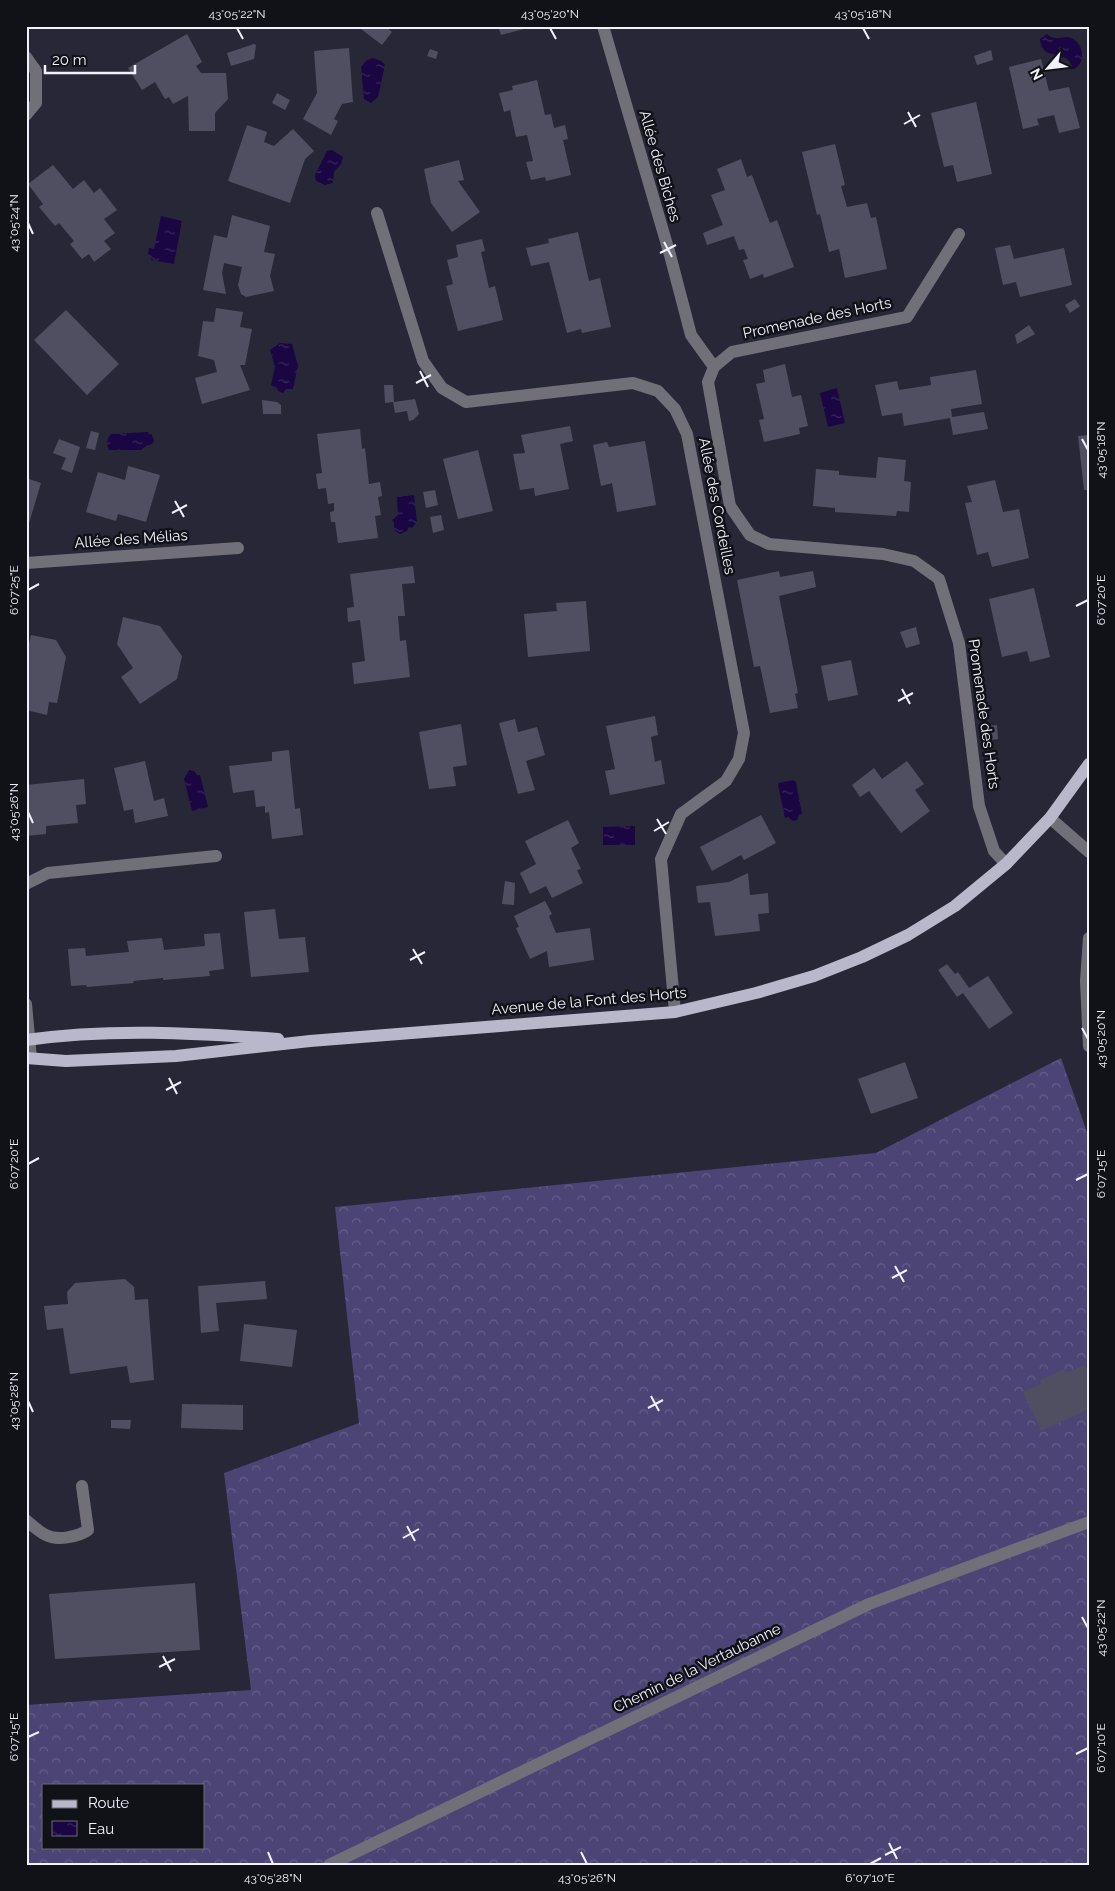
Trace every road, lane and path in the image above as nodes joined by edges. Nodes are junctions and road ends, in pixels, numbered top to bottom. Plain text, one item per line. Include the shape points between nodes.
1 (603, 26) edge
2 (26, 57) edge
3 (26, 115) edge
4 (377, 213) dead end
5 (959, 234) dead end
6 (714, 367) junction
7 (238, 548) dead end
8 (26, 563) edge
9 (1089, 764) edge
10 (1050, 818) junction
11 (1089, 852) edge
12 (216, 856) dead end
13 (1006, 864) junction
14 (26, 884) edge
15 (1089, 938) edge
16 (26, 1004) edge
17 (675, 1012) junction
18 (28, 1039) edge
19 (310, 1041) junction
20 (1089, 1046) edge
21 (29, 1058) edge
22 (82, 1486) dead end
23 (26, 1520) edge
24 (1089, 1522) edge
25 (329, 1865) edge

1 - 6 street, Allée des Biches via 691,335
2 - 3 street via 36,71 36,103
4 - 17 street, Allée des Cordeilles via 423,362 442,388 466,402 633,383 658,391 675,409 687,434 744,733 739,759 726,781 680,814 661,859
5 - 6 street, Promenade des Horts via 906,317 732,352
6 - 13 street, Promenade des Horts via 708,382 730,506 750,534 768,544 906,559 939,579 959,643 979,806 994,851
7 - 8 street, Allée des Mélias
9 - 10 main road, Avenue de la Font des Horts
10 - 11 street
10 - 13 main road, Avenue de la Font des Horts
12 - 14 street via 48,873
13 - 17 main road, Avenue de la Font des Horts via 954,906 908,935 862,957 814,976
15 - 20 street via 1086,981
16 - 18 street
17 - 19 main road, Avenue de la Font des Horts
18 - 19 main road, Avenue de la Font des Horts via 123,1032 190,1032
18 - 21 street
19 - 21 main road, Avenue de la Font des Horts via 167,1057 66,1061
22 - 23 street via 88,1530 81,1535 55,1538 45,1535
24 - 25 street, Chemin de la Vertaubanne via 869,1604

